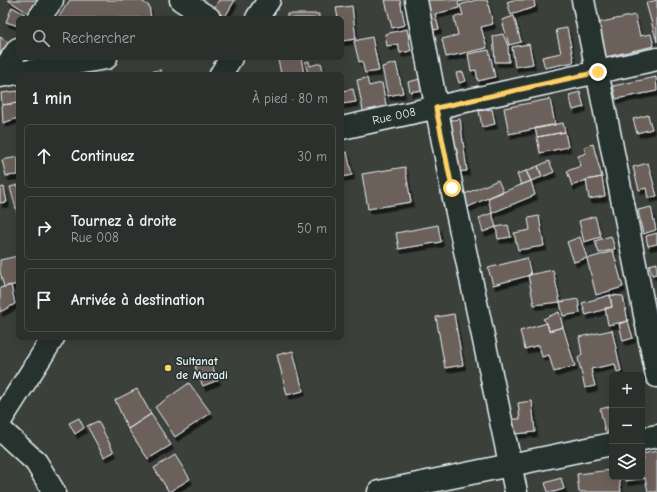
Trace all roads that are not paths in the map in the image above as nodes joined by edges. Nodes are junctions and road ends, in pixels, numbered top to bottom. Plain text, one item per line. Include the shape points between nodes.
1 (52, 0) edge
2 (181, 0) edge
3 (269, 0) edge
4 (416, 0) edge
5 (583, 0) edge
6 (40, 16) edge
7 (206, 16) edge
8 (258, 16) edge
9 (16, 52) edge
10 (657, 59) edge
11 (94, 60) edge
12 (230, 60) edge
13 (24, 72) edge
14 (222, 72) edge
15 (598, 72) junction
16 (16, 73) edge
17 (0, 76) edge
18 (436, 108) junction
19 (344, 128) edge
20 (51, 340) edge
21 (657, 376) edge
22 (0, 421) edge
23 (0, 429) edge
24 (657, 436) edge
25 (645, 438) edge
26 (609, 445) edge
27 (510, 464) junction
28 (54, 492) edge
29 (379, 492) edge
30 (516, 492) edge

1 - 6 street
2 - 7 street
3 - 8 street
4 - 18 street
5 - 15 street
9 - 17 street
10 - 15 street, Rue 008
11 - 13 street
12 - 14 street
15 - 18 street, Rue 008
15 - 21 street
16 - 17 street
18 - 19 street, Rue 008
18 - 27 street
20 - 22 street
23 - 28 street via 36,462
24 - 25 street
26 - 27 street
27 - 29 street
27 - 30 street

